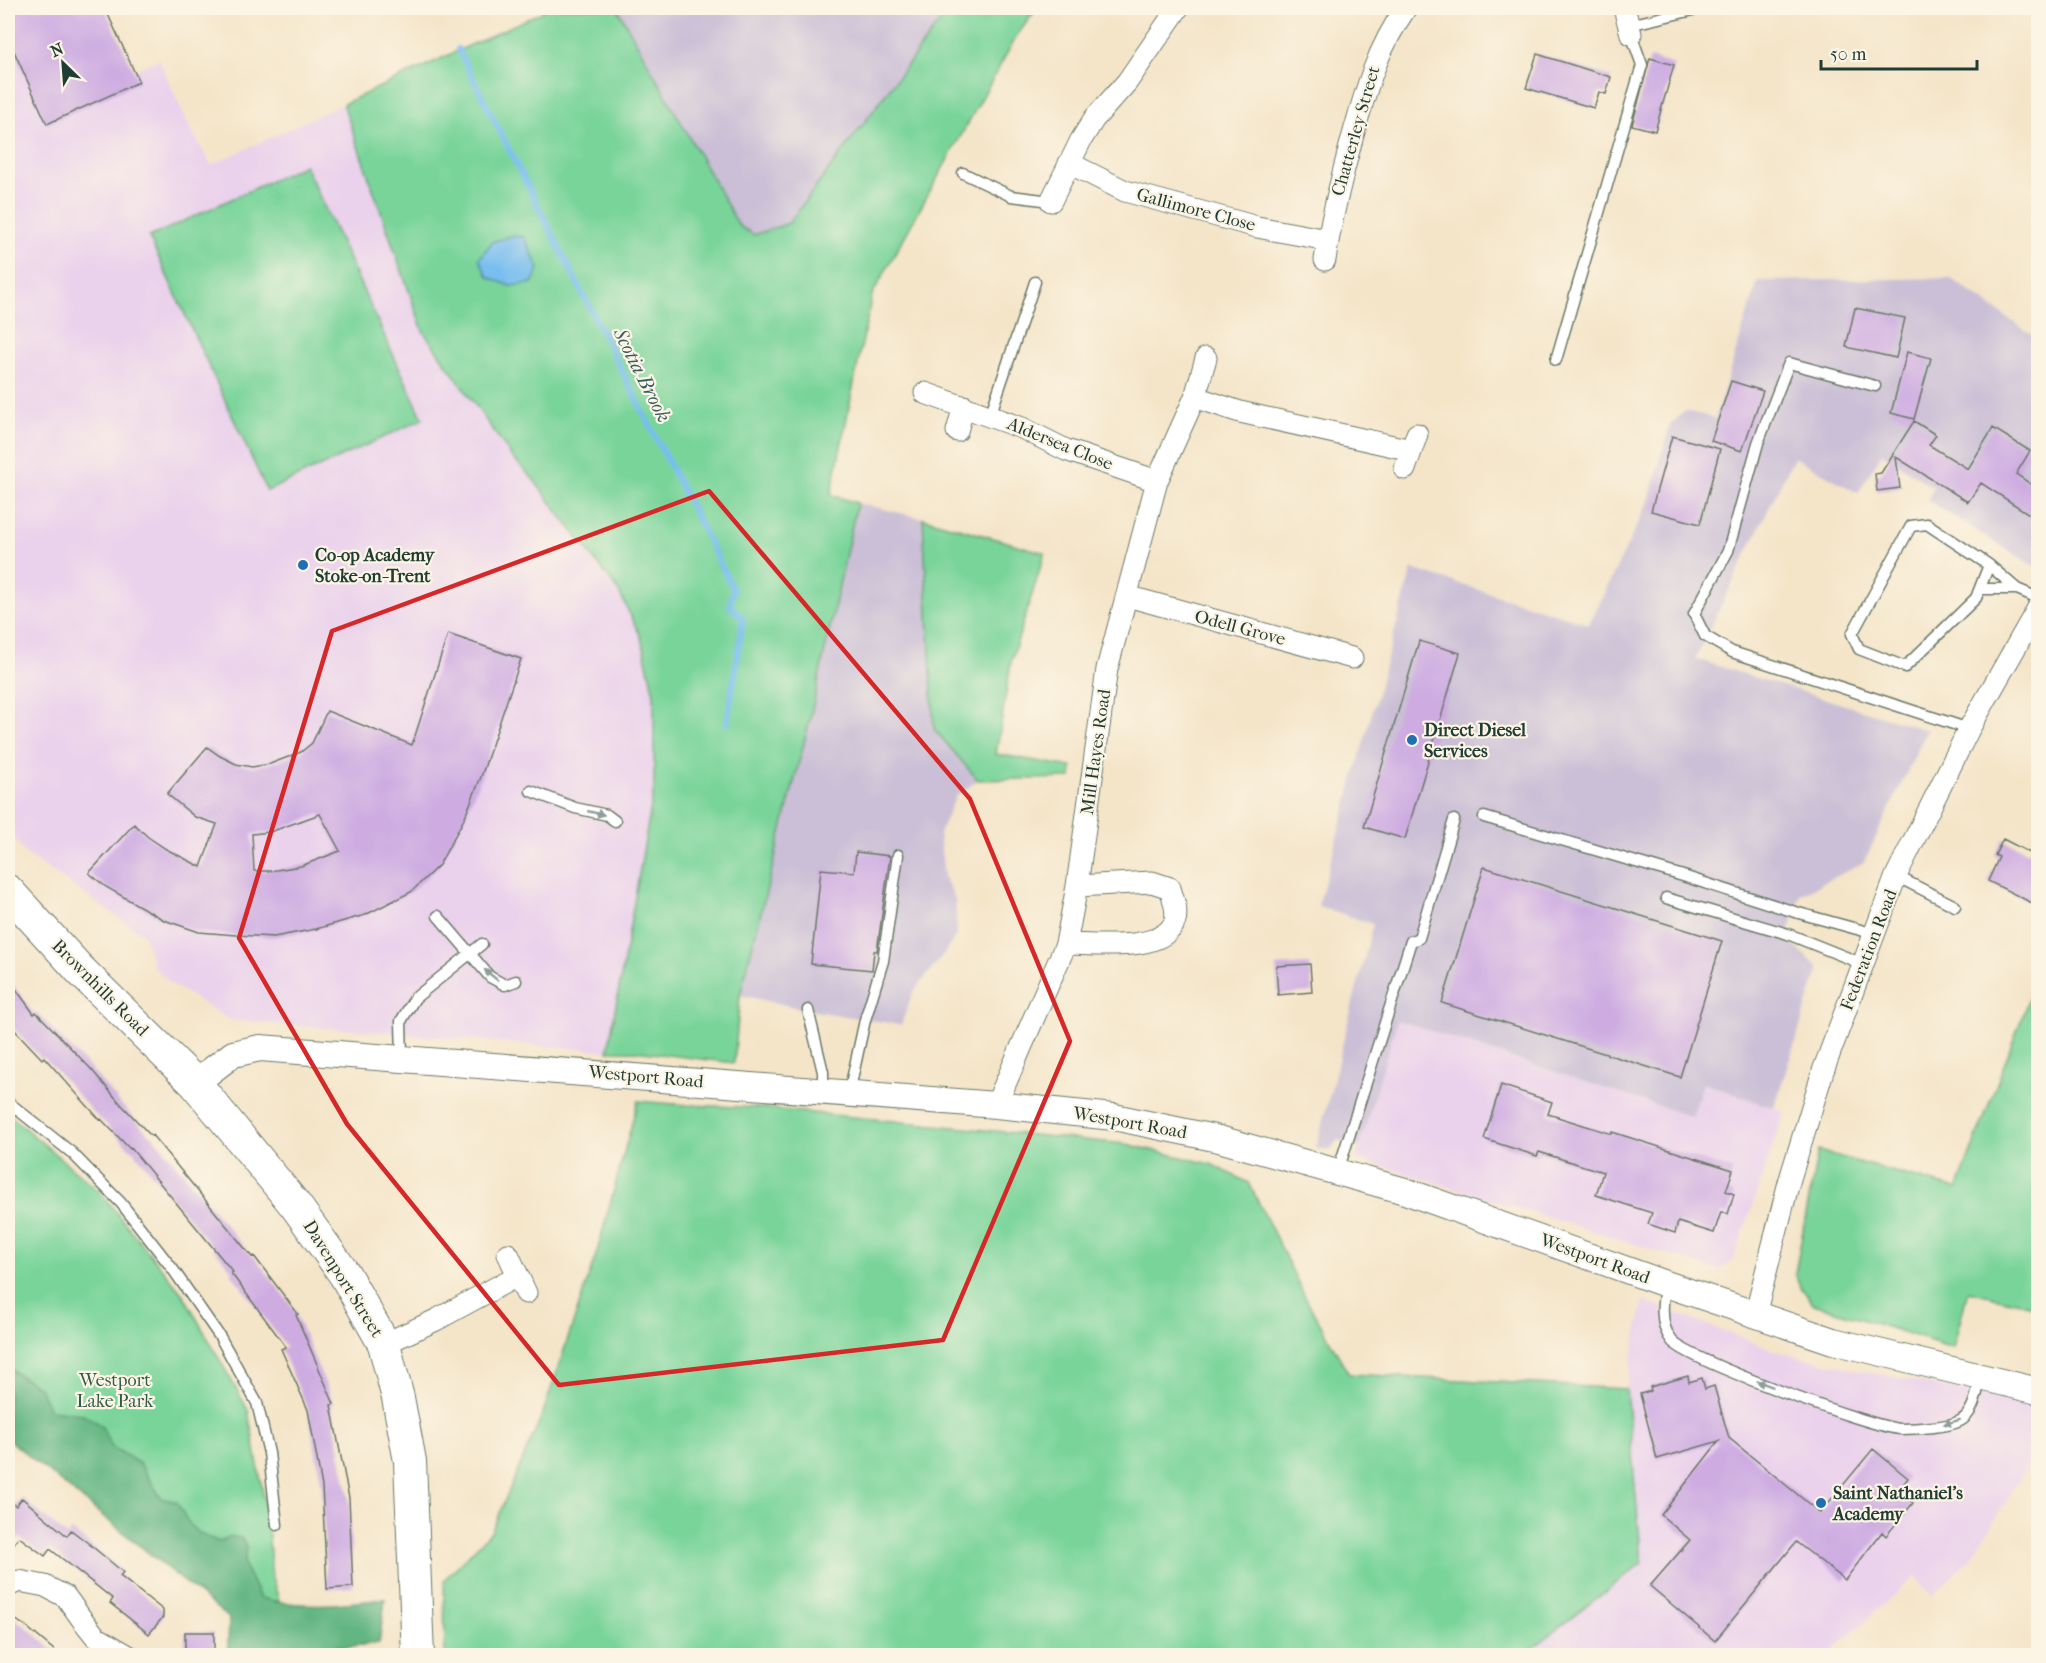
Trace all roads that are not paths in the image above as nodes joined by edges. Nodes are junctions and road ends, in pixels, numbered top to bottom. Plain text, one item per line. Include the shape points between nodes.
1 (1178, 8) edge
2 (1406, 8) edge
3 (1702, 8) edge
4 (1628, 22) edge
5 (1070, 163) junction
6 (963, 173) dead end
7 (1051, 201) joint
8 (1326, 250) joint
9 (1035, 282) dead end
10 (1206, 358) dead end
11 (1556, 360) dead end
12 (1875, 386) dead end
13 (926, 393) dead end
14 (1195, 397) junction
15 (964, 406) junction
16 (990, 416) junction
17 (957, 431) dead end
18 (1411, 451) dead end
19 (1156, 481) junction
20 (1989, 566) junction
21 (1981, 589) junction
22 (2017, 589) junction
23 (1127, 596) junction
24 (2038, 598) edge
25 (2038, 608) edge
26 (1352, 658) dead end
27 (1969, 729) junction
28 (531, 791) dead end
29 (1484, 817) dead end
30 (1454, 820) dead end
31 (615, 821) dead end
32 (898, 855) dead end
33 (1896, 876) junction
34 (1077, 886) junction
35 (8, 891) edge
36 (1666, 898) dead end
37 (1955, 906) dead end
38 (438, 916) dead end
39 (1875, 934) junction
40 (482, 944) dead end
41 (1066, 944) junction
42 (469, 954) junction
43 (1863, 964) junction
44 (516, 981) dead end
45 (808, 1010) dead end
46 (402, 1059) junction
47 (195, 1083) junction
48 (823, 1092) junction
49 (849, 1094) junction
50 (8, 1102) edge
51 (996, 1105) junction
52 (1338, 1172) junction
53 (508, 1254) dead end
54 (1666, 1284) junction
55 (1755, 1315) junction
56 (384, 1344) junction
57 (1981, 1377) junction
58 (2038, 1391) edge
59 (277, 1525) dead end
60 (8, 1586) edge
61 (129, 1656) edge
62 (418, 1656) edge

1 - 5 street via 1127,82 1094,119
2 - 8 street, Chatterley Street via 1371,73 1338,190
3 - 4 lane
4 - 11 lane via 1642,65
5 - 7 street
5 - 8 street, Gallimore Close via 1125,191
6 - 7 lane via 1011,196
9 - 16 lane
10 - 14 street, Mill Hayes Road
12 - 27 lane via 1789,363 1758,443 1728,550 1694,614 1705,636 1732,652
13 - 15 street, Aldersea Close
14 - 18 street via 1240,412
14 - 19 street, Mill Hayes Road
15 - 16 street, Aldersea Close
15 - 17 street
16 - 19 street, Aldersea Close via 1066,450
19 - 23 street, Mill Hayes Road
20 - 21 lane
20 - 21 lane via 1927,524 1911,526 1852,634 1860,649 1905,667
20 - 22 lane
21 - 22 lane
22 - 24 lane
23 - 26 street, Odell Grove
23 - 34 street, Mill Hayes Road via 1107,669
25 - 27 street, Federation Road
27 - 33 street, Federation Road
28 -> 31 lane
29 - 39 lane
30 - 52 lane via 1419,938 1411,941
32 - 49 lane via 883,961
33 - 37 lane
33 - 39 street, Federation Road
34 - 41 street, Mill Hayes Road
34 - 41 street via 1152,882 1170,888 1175,921 1166,934 1150,942
35 - 47 main road, Brownhills Road via 81,971
36 - 43 lane via 1788,934
38 - 42 lane
39 - 43 street, Federation Road
40 - 42 lane
41 - 51 street, Mill Hayes Road
44 -> 42 lane via 505,986 490,977
42 - 46 lane via 415,998 401,1021
43 - 55 street, Federation Road via 1823,1071
45 - 48 lane via 823,1072
46 - 47 street, Westport Road via 260,1048 233,1054
46 - 48 street, Westport Road
47 - 56 main road, Davenport Street via 296,1206 345,1275
48 - 49 street, Westport Road
49 - 51 street, Westport Road
50 - 59 lane via 72,1154 121,1203 220,1337 257,1402 269,1453
51 - 52 street, Westport Road via 1114,1117 1219,1139
52 - 54 street, Westport Road via 1405,1191
53 - 56 street via 522,1285
54 - 55 street, Westport Road
57 -> 54 lane via 1971,1409 1961,1421 1901,1429 1871,1423 1714,1365 1679,1347 1670,1339 1663,1320
55 - 57 street, Westport Road via 1833,1341
56 - 62 main road, Davenport Street via 410,1461
57 - 58 street, Westport Road
60 - 61 street via 20,1581 45,1586 66,1597 96,1637

